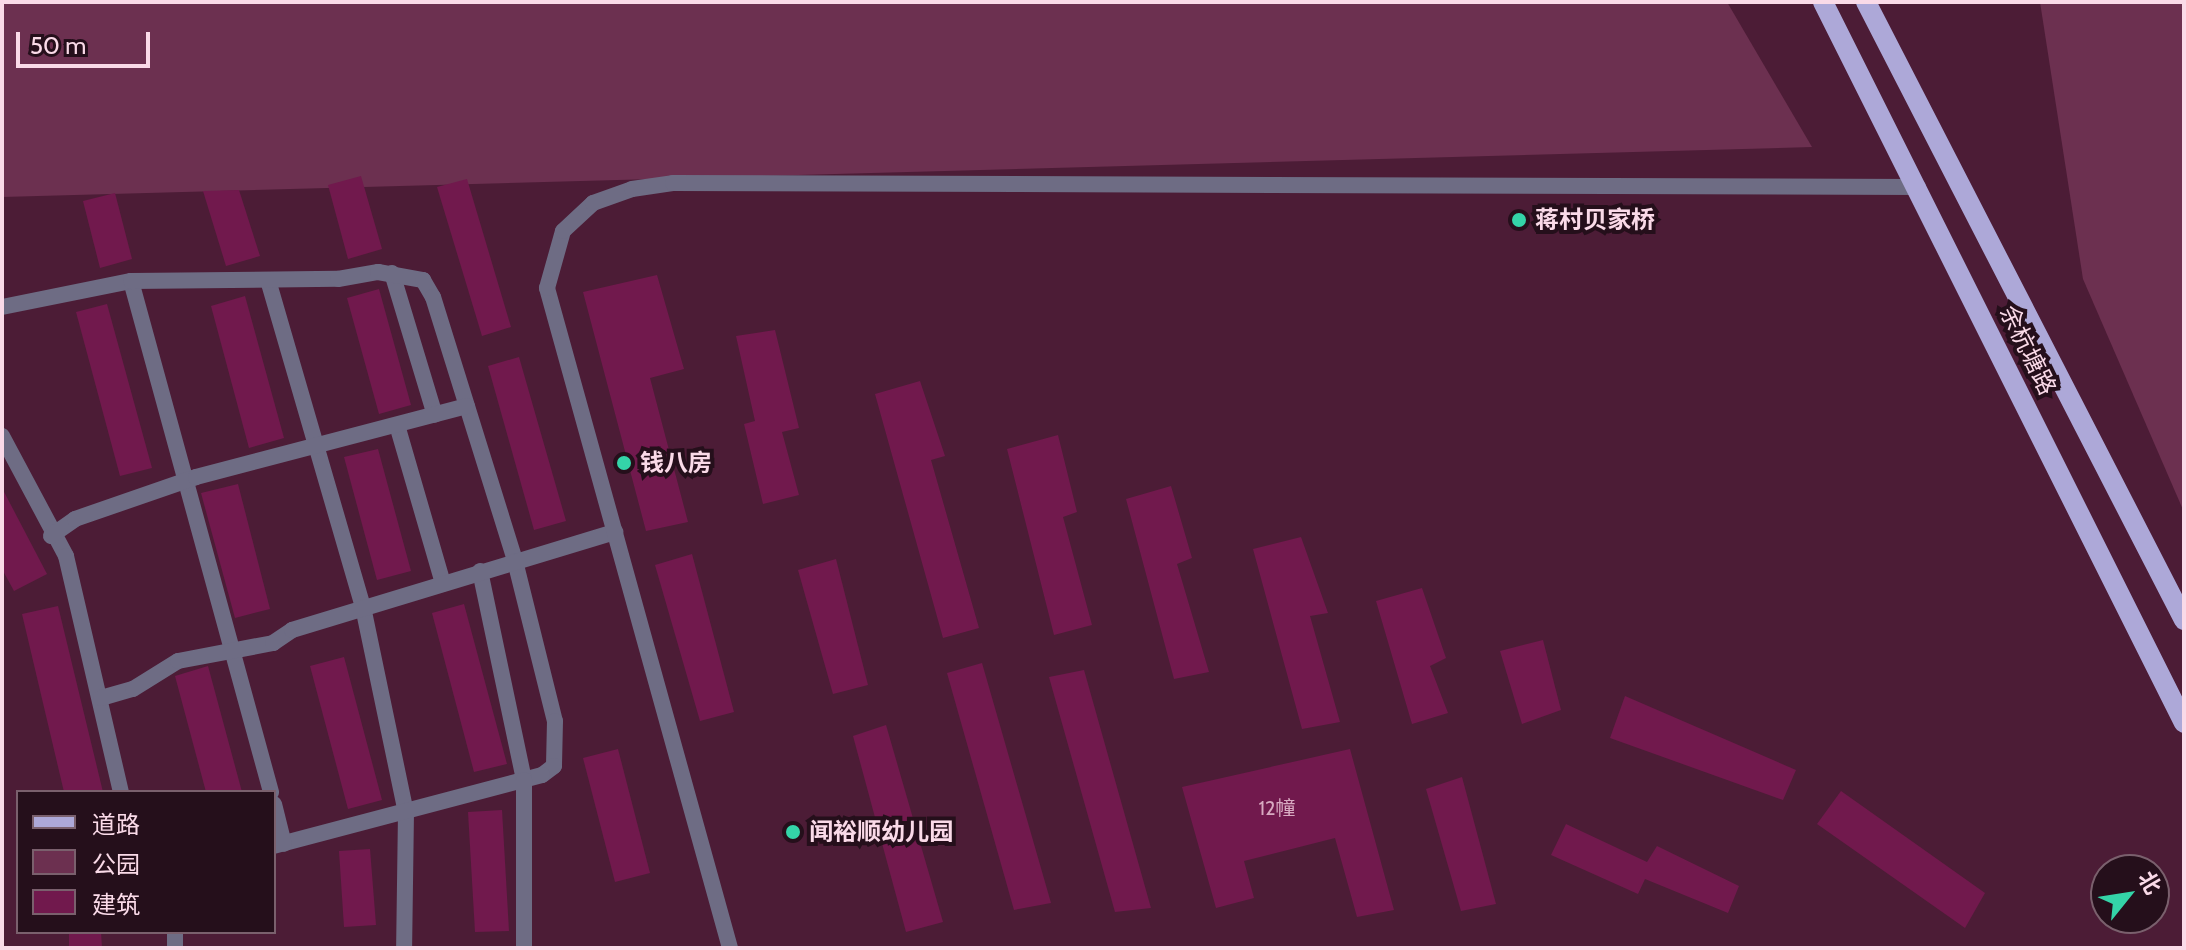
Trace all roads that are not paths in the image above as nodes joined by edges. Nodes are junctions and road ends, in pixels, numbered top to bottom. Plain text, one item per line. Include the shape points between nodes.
1 (1823, 2) edge
2 (1866, 2) edge
3 (1918, 187) junction
4 (392, 273) junction
5 (268, 280) junction
6 (131, 281) junction
7 (2, 307) edge
8 (467, 406) junction
9 (435, 415) junction
10 (397, 425) junction
11 (2, 436) edge
12 (317, 447) junction
13 (186, 481) junction
14 (615, 532) junction
15 (53, 534) junction
16 (515, 561) junction
17 (480, 571) junction
18 (443, 583) junction
19 (363, 607) junction
20 (2184, 620) edge
21 (235, 649) junction
22 (101, 698) junction
23 (2184, 723) edge
24 (524, 780) junction
25 (121, 790) edge
26 (270, 790) edge
27 (406, 812) junction
28 (276, 820) edge
29 (279, 845) edge
30 (404, 948) edge
31 (524, 948) edge
32 (730, 948) edge

1 - 3 main road, 余杭塘路
2 - 20 main road, 余杭塘路
3 - 14 street via 673,183 632,189 593,203 563,231 547,288
3 - 23 main road, 余杭塘路
4 - 5 street
4 - 8 street via 423,280 428,288
4 - 9 street
5 - 6 street
5 - 12 street
6 - 7 street
6 - 13 street
8 - 9 street
8 - 16 street
9 - 10 street
10 - 12 street
10 - 18 street
11 - 15 street
12 - 13 street
12 - 19 street
13 - 15 street via 75,519
13 - 21 street
14 - 16 street
14 - 32 street
15 - 22 street via 78,594
16 - 17 street
16 - 24 street via 558,747 554,766
17 - 18 street
17 - 24 street
18 - 19 street
19 - 21 street via 292,630 273,643
19 - 27 street
21 - 22 street via 178,661 133,689
21 - 26 street
22 - 25 street
24 - 27 street
24 - 31 street
27 - 29 street
27 - 30 street
28 - 29 street

